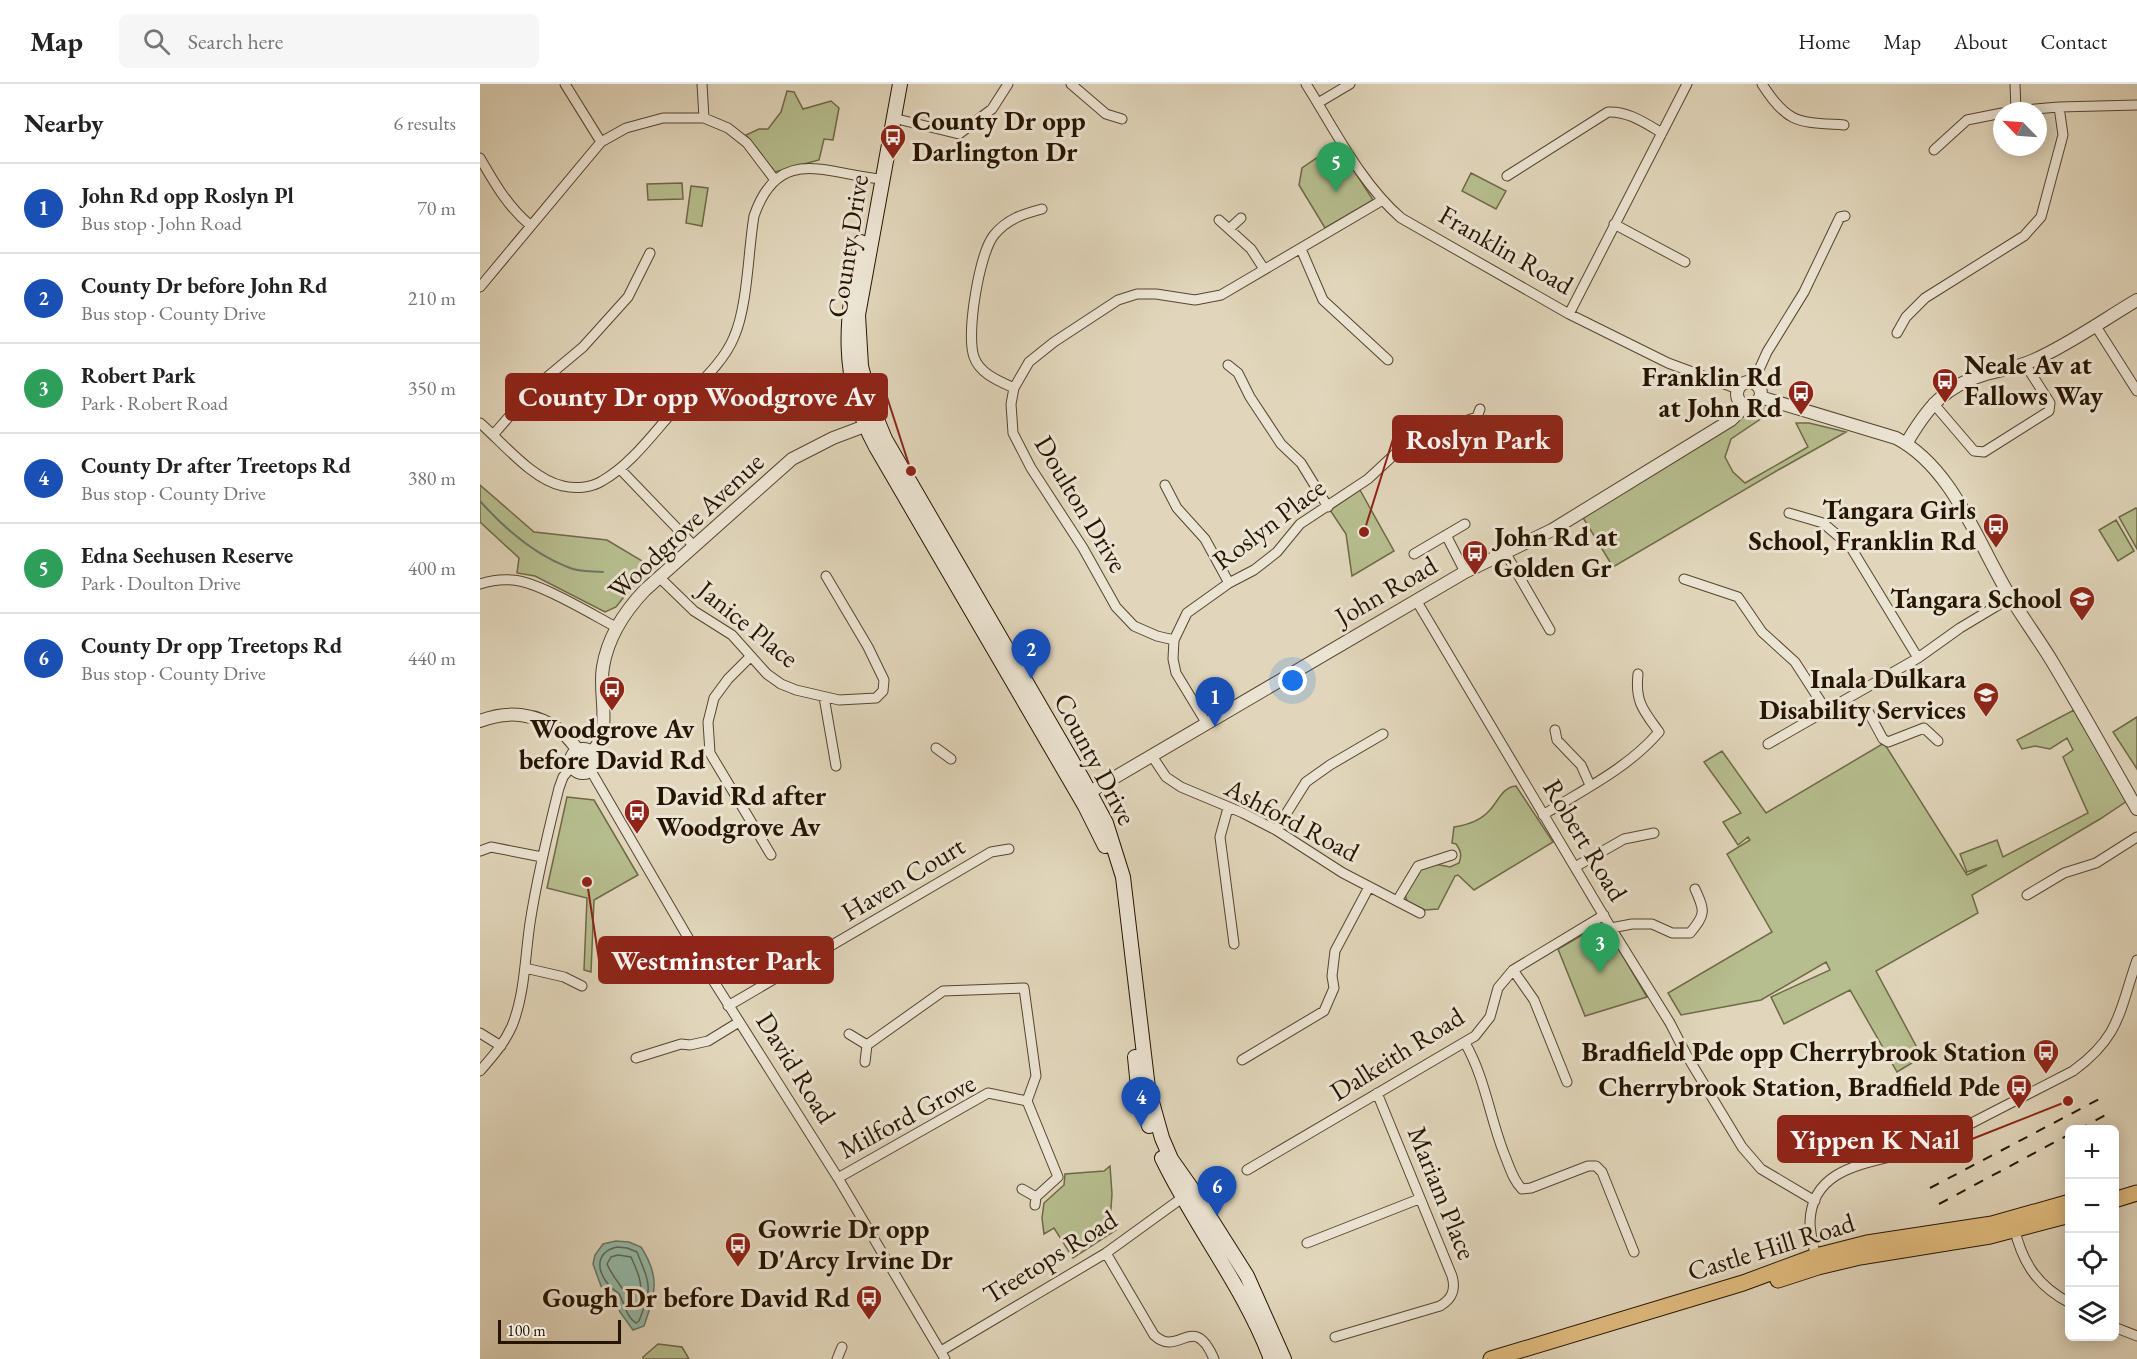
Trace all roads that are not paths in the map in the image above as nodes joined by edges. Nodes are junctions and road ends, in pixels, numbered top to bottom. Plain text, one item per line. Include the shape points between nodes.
1 (565, 84) edge
2 (702, 84) edge
3 (891, 84) edge
4 (900, 84) edge
5 (1008, 84) edge
6 (1071, 84) edge
7 (1306, 84) edge
8 (1350, 84) edge
9 (1688, 84) edge
10 (1762, 84) edge
11 (2015, 84) edge
12 (2015, 102) edge
13 (1318, 103) junction
14 (2137, 105) edge
15 (2059, 107) junction
16 (2047, 108) edge
17 (1993, 115) edge
18 (704, 118) junction
19 (893, 118) junction
20 (1122, 119) dead end
21 (1844, 125) dead end
22 (1662, 133) junction
23 (601, 142) junction
24 (1934, 150) dead end
25 (480, 159) edge
26 (1507, 176) dead end
27 (877, 178) junction
28 (775, 180) junction
29 (1382, 201) junction
30 (1042, 209) dead end
31 (1845, 216) dead end
32 (1241, 218) dead end
33 (1219, 220) dead end
34 (1614, 224) junction
35 (531, 226) junction
36 (1229, 229) junction
37 (1301, 249) junction
38 (650, 253) dead end
39 (1685, 262) dead end
40 (1264, 269) junction
41 (480, 287) edge
42 (2137, 300) edge
43 (1569, 314) junction
44 (2095, 325) junction
45 (1897, 333) dead end
46 (1388, 360) dead end
47 (2025, 364) junction
48 (1228, 365) dead end
49 (1753, 383) junction
50 (1014, 388) junction
51 (1738, 389) junction
52 (2137, 391) edge
53 (1761, 397) junction
54 (1933, 403) junction
55 (1745, 406) junction
56 (1480, 409) dead end
57 (480, 423) edge
58 (871, 423) junction
59 (493, 435) junction
60 (1906, 444) junction
61 (620, 469) junction
62 (1165, 485) dead end
63 (1328, 507) junction
64 (1789, 513) dead end
65 (1465, 524) dead end
66 (1446, 535) junction
67 (694, 546) junction
68 (1505, 552) junction
69 (1414, 554) dead end
70 (1465, 572) junction
71 (826, 576) dead end
72 (659, 577) junction
73 (1684, 579) dead end
74 (1228, 583) junction
75 (480, 584) edge
76 (2010, 598) junction
77 (1416, 600) junction
78 (616, 627) junction
79 (1550, 630) dead end
80 (1173, 640) junction
81 (751, 656) junction
82 (1918, 658) junction
83 (1638, 674) dead end
84 (824, 697) junction
85 (1826, 710) junction
86 (1868, 711) dead end
87 (480, 721) edge
88 (1207, 724) junction
89 (1556, 730) dead end
90 (1383, 734) dead end
91 (1938, 741) dead end
92 (1768, 744) dead end
93 (936, 748) dead end
94 (578, 750) junction
95 (592, 752) junction
96 (1152, 756) junction
97 (951, 759) dead end
98 (572, 766) junction
99 (836, 766) dead end
100 (591, 771) junction
101 (1590, 785) junction
102 (1085, 795) junction
103 (1228, 808) junction
104 (2137, 809) edge
105 (1543, 815) junction
106 (1276, 830) junction
107 (1654, 833) dead end
108 (2137, 837) edge
109 (1009, 849) dead end
110 (480, 851) edge
111 (771, 855) dead end
112 (1452, 855) dead end
113 (542, 857) junction
114 (1575, 867) junction
115 (1370, 887) junction
116 (1695, 889) dead end
117 (2026, 895) dead end
118 (1397, 901) junction
119 (1420, 913) dead end
120 (1604, 915) junction
121 (1611, 928) junction
122 (1234, 944) dead end
123 (2137, 960) edge
124 (525, 968) junction
125 (1513, 970) junction
126 (582, 986) dead end
127 (728, 1006) junction
128 (739, 1023) junction
129 (480, 1033) edge
130 (849, 1034) dead end
131 (1465, 1043) junction
132 (867, 1045) junction
133 (501, 1046) junction
134 (636, 1058) dead end
135 (1242, 1060) dead end
136 (865, 1062) dead end
137 (480, 1071) edge
138 (1567, 1082) dead end
139 (1377, 1093) junction
140 (1027, 1101) junction
141 (1247, 1170) dead end
142 (1182, 1176) junction
143 (838, 1178) junction
144 (2137, 1185) edge
145 (1022, 1189) dead end
146 (2119, 1189) edge
147 (2137, 1193) edge
148 (1182, 1198) junction
149 (1419, 1199) junction
150 (2119, 1199) edge
151 (1815, 1201) junction
152 (2065, 1204) edge
153 (2065, 1216) edge
154 (1209, 1217) junction
155 (2014, 1224) junction
156 (1307, 1243) dead end
157 (1634, 1252) dead end
158 (1106, 1253) junction
159 (1817, 1261) junction
160 (2065, 1300) edge
161 (2119, 1329) edge
162 (2137, 1336) edge
163 (1335, 1337) dead end
164 (842, 1347) dead end
165 (943, 1355) edge
166 (837, 1359) edge
167 (1214, 1359) edge
168 (1270, 1359) edge
169 (1284, 1359) edge
170 (1491, 1359) edge
171 (1526, 1359) edge

1 - 23 street
2 - 18 street
3 - 27 main road, County Drive
4 - 19 main road, County Drive
5 - 19 street via 992,109 960,134
6 - 20 street via 1106,114
7 - 13 street, Franklin Road
8 - 13 street
9 - 22 street
10 - 21 street via 1776,107 1801,122
11 - 12 street
13 - 29 street, Franklin Road
14 - 15 street
15 - 16 street
15 - 45 street via 2063,135 2041,217 2024,236 1924,298
17 - 24 street via 1967,120
18 - 23 street via 663,118 626,128
18 - 28 street via 728,128 747,143
19 - 27 main road, County Drive
22 - 26 street via 1634,117 1608,112
22 - 34 street
23 - 35 street
25 - 35 street via 503,198
27 - 28 street via 813,167
27 - 58 main road, County Drive via 850,303 848,336 854,393
28 - 61 street via 763,194 754,216 742,311 734,339 712,369
29 - 37 street, Doulton Drive
29 - 43 street, Franklin Road via 1401,218
30 - 50 street via 1019,215 994,235 983,259 971,330 974,359 987,375
31 - 49 street via 1840,217
32 - 36 street
33 - 36 street
34 - 39 street
34 - 43 street
35 - 41 street
36 - 40 street via 1251,249
37 - 40 street, Doulton Drive
37 - 46 street via 1323,300
38 - 59 street via 628,297 583,346 534,388
40 - 50 street, Doulton Drive via 1221,295 1195,300 1137,294 1118,300 1029,362
42 - 44 street
43 - 51 street, Franklin Road via 1668,363
44 - 47 street
44 - 52 street
47 - 54 street via 1966,381
47 - 54 street via 2051,407 1984,452 1974,451
48 - 63 street via 1238,373 1281,444 1301,463
49 - 51 street via 1742,384
49 - 53 street
50 - 80 street, Doulton Drive via 1013,433 1116,607 1134,626
51 - 55 street via 1738,401
53 - 55 street via 1756,404
53 - 60 street
54 - 60 street
55 - 68 street, John Road via 1731,420 1669,459 1552,530
56 - 63 street, Roslyn Place via 1477,417 1410,440 1368,479
57 - 59 street
58 - 67 street, Woodgrove Avenue via 792,459
58 - 102 main road, County Drive
59 - 61 street via 537,474 564,487 583,488
60 - 76 street via 1922,456 1948,487
61 - 67 street
62 - 74 street via 1177,508 1205,539
63 - 74 street, Roslyn Place via 1300,524 1277,552 1254,570
64 - 82 street via 1823,523 1850,546
65 - 66 street
66 - 69 street
66 - 70 street
67 - 72 street, Woodgrove Avenue
68 - 70 street, John Road
68 - 79 street
70 - 77 street, John Road
71 - 84 street, Janice Place via 884,680 883,691 876,698
72 - 78 street, Woodgrove Avenue via 633,602
72 - 81 street, Janice Place via 694,611 732,635
73 - 85 street via 1738,597 1762,632 1795,662
74 - 80 street, Roslyn Place via 1187,613
75 - 78 street via 512,580 532,585
76 - 82 street
76 - 104 street via 2053,663
77 - 88 street, John Road
77 - 105 street, Robert Road
78 - 95 street, Woodgrove Avenue via 603,668 604,729
80 - 88 street via 1176,673
81 - 84 street, Janice Place via 781,684
81 - 111 street via 714,698 708,722 710,753
82 - 85 street
83 - 101 street via 1636,692 1659,732 1610,776
84 - 99 street
85 - 92 street
86 - 91 street via 1888,742 1924,728
87 - 94 street via 495,715 532,717 564,733
88 - 96 street, John Road
89 - 101 street via 1557,740 1581,765
90 - 106 street via 1306,782
93 - 97 street
94 - 95 street
94 - 98 street via 571,759
95 - 100 street via 596,759
96 - 102 street, John Road
96 - 103 street, Ashford Road via 1174,783
98 - 100 street via 580,773
98 - 113 street via 559,788
100 - 127 street, David Road
101 - 105 street
102 - 142 main road, County Drive via 1106,823 1123,877 1153,1112 1171,1159
102 - 148 main road, County Drive via 1114,879 1144,1115
103 - 106 street, Ashford Road
103 - 122 street via 1220,837
105 - 114 street, Robert Road
106 - 115 street, Ashford Road
107 - 114 street via 1624,839
108 - 117 street via 2096,863 2064,873
109 - 127 street, Haven Court via 991,852
110 - 113 street via 491,848
112 - 118 street via 1418,866
113 - 124 street
114 - 120 street, Robert Road
115 - 118 street, Ashford Road
115 - 135 street via 1335,951 1334,988 1324,1011
116 - 121 street via 1702,919 1690,933 1672,933 1652,924
118 - 119 street, Ashford Road
120 - 121 street, Robert Road
120 - 125 street, Dalkeith Road
121 - 151 street, Robert Road via 1752,1160 1772,1177
123 - 151 street via 2112,1032 2073,1071 1927,1146 1842,1171 1825,1185
124 - 126 street via 564,977
124 - 133 street via 512,1025
125 - 131 street, Dalkeith Road via 1498,988 1484,1028
125 - 138 street via 1534,1000
127 - 128 street, David Road
128 - 134 street via 708,1041 681,1044
128 - 143 street, David Road
129 - 133 street
130 - 132 street
131 - 139 street, Dalkeith Road
131 - 157 street via 1515,1182 1522,1189 1531,1188 1596,1166 1602,1172
132 - 136 street
132 - 140 street via 943,991 1024,988 1036,1076
133 - 137 street
139 - 141 street, Dalkeith Road
139 - 149 street, Mariam Place
140 - 143 street, Milford Grove via 988,1093
140 - 145 street via 1058,1177 1035,1201
142 - 148 street
142 - 154 main road, County Drive
143 - 165 street, David Road
144 - 146 main road
147 - 150 main road
148 - 154 street
148 - 158 street, Treetops Road
148 - 168 main road, County Drive via 1244,1298
149 - 156 street
149 - 163 street, Mariam Place via 1452,1276 1451,1296 1440,1306
151 - 159 street via 1810,1223
152 - 155 main road, Castle Hill Road
153 - 155 main road, Castle Hill Road
154 - 169 main road, County Drive via 1247,1276
155 - 159 main road, Castle Hill Road via 1876,1242
155 - 160 street via 2023,1257 2037,1279
158 - 165 street, Treetops Road
158 - 167 street via 1160,1341 1170,1344 1196,1337 1205,1341
159 - 170 main road, Castle Hill Road
159 - 171 main road, Castle Hill Road
161 - 162 street
164 - 166 street

